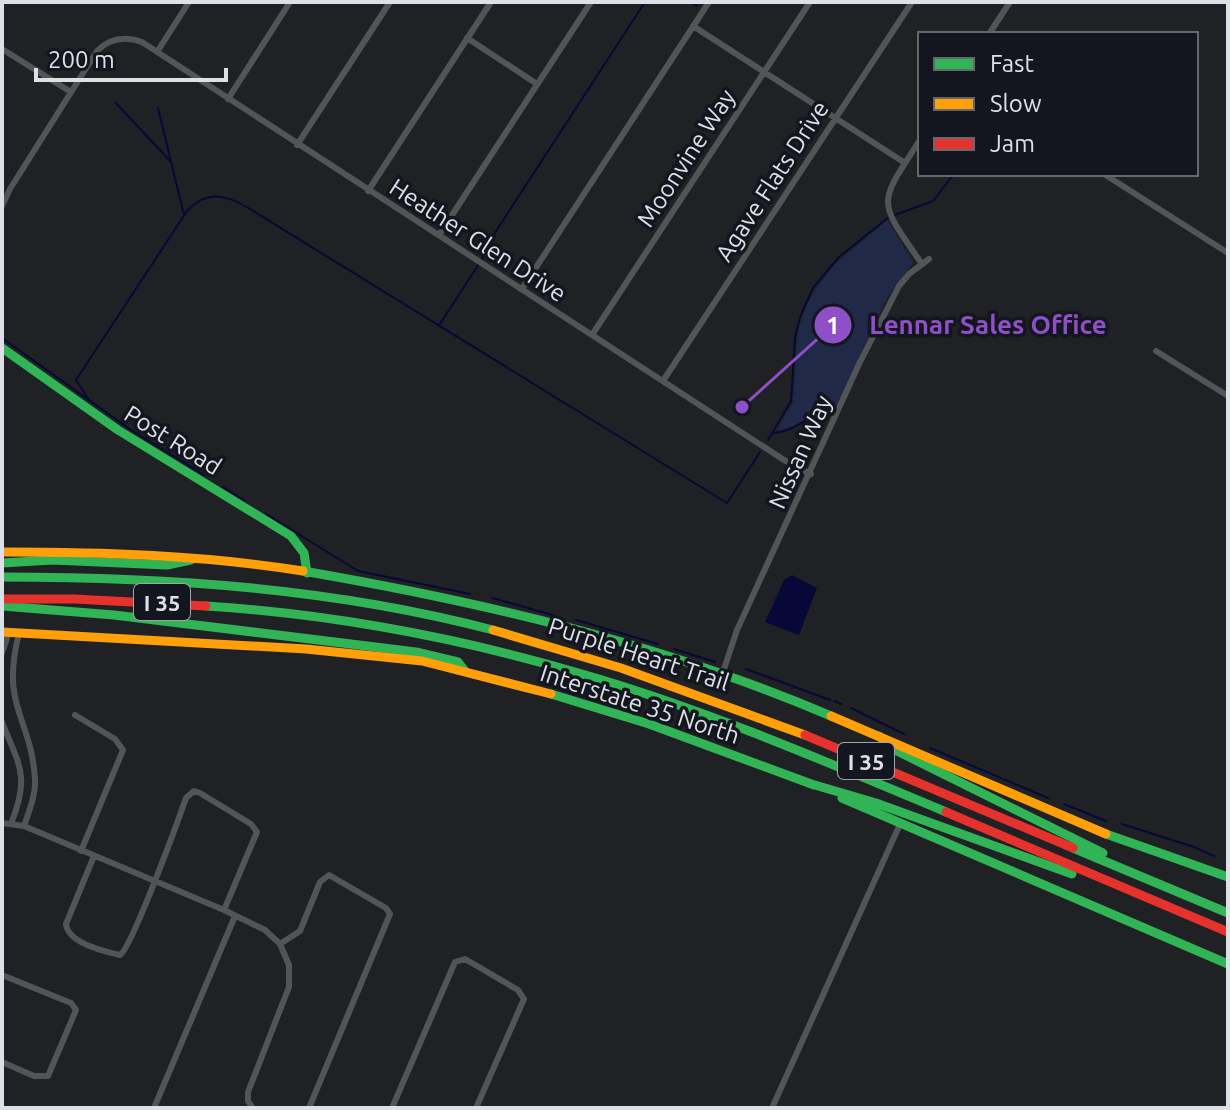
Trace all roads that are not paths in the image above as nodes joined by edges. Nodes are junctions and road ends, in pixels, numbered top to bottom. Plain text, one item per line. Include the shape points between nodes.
1 (189, 2) edge
2 (290, 2) edge
3 (390, 2) edge
4 (491, 2) edge
5 (591, 2) edge
6 (709, 2) edge
7 (810, 2) edge
8 (912, 2) edge
9 (1010, 2) edge
10 (693, 26) junction
11 (990, 32) edge
12 (467, 38) junction
13 (2, 49) edge
14 (157, 52) junction
15 (764, 71) junction
16 (537, 84) junction
17 (71, 92) junction
18 (228, 99) junction
19 (835, 117) junction
20 (918, 143) edge
21 (297, 145) junction
22 (905, 163) junction
23 (1107, 176) edge
24 (368, 191) junction
25 (2, 206) edge
26 (439, 235) junction
27 (1228, 253) edge
28 (929, 259) dead end
29 (922, 264) junction
30 (522, 289) junction
31 (592, 335) junction
32 (2, 348) edge
33 (1156, 351) dead end
34 (663, 381) junction
35 (1228, 396) edge
36 (811, 474) junction
37 (2, 552) edge
38 (191, 560) junction
39 (2, 563) edge
40 (307, 573) junction
41 (2, 577) edge
42 (2, 599) edge
43 (2, 606) edge
44 (10, 632) edge
45 (2, 653) edge
46 (6, 667) dead end
47 (465, 671) junction
48 (723, 672) junction
49 (9, 708) dead end
50 (75, 715) dead end
51 (2, 722) edge
52 (879, 736) junction
53 (808, 783) junction
54 (901, 822) junction
55 (2, 823) edge
56 (11, 824) junction
57 (24, 826) junction
58 (81, 851) junction
59 (94, 856) junction
60 (1228, 877) edge
61 (153, 881) junction
62 (1196, 900) junction
63 (224, 910) junction
64 (1228, 913) edge
65 (235, 916) junction
66 (1228, 933) edge
67 (280, 944) junction
68 (1228, 964) edge
69 (2, 975) edge
70 (2, 1062) edge
71 (154, 1108) edge
72 (253, 1108) edge
73 (309, 1108) edge
74 (392, 1108) edge
75 (476, 1108) edge
76 (772, 1108) edge

1 - 14 street
2 - 18 street
3 - 21 street
4 - 12 street
5 - 16 street
6 - 10 street
7 - 15 street, Moonvine Way
8 - 19 street, Agave Flats Drive
9 - 11 street
10 - 15 street
10 - 30 street
12 - 16 street
12 - 24 street
13 - 17 street
14 - 17 street, Heather Glen Drive via 126,38 103,45
14 - 18 street, Heather Glen Drive
15 - 19 street
15 - 31 street, Moonvine Way
16 - 26 street
17 - 25 street
18 - 21 street, Heather Glen Drive
19 - 22 street
19 - 34 street, Agave Flats Drive
20 - 22 street
21 - 24 street, Heather Glen Drive
22 - 29 street via 891,184 888,212
23 - 27 street
24 - 26 street, Heather Glen Drive
26 - 30 street, Heather Glen Drive
28 - 29 street, Nissan Way
29 - 36 street, Nissan Way via 899,286
30 - 31 street, Heather Glen Drive
31 - 34 street, Heather Glen Drive
32 - 40 main road, Post Road via 118,430 291,536 307,556
33 - 35 street
34 - 36 street, Heather Glen Drive
36 - 48 street, Nissan Way via 737,630
37 - 38 main road
38 - 39 main road via 167,565
38 - 40 main road
40 - 48 main road via 481,604
41 - 62 main road, Purple Heart Trail / I 35 via 257,589 400,611 530,640 732,705
42 - 66 main road, Purple Heart Trail / I 35 via 111,599 242,608 368,625 546,664 736,725
43 - 47 main road via 416,652 458,662
44 - 45 street
44 - 46 street
44 - 47 main road, Interstate 35 North via 381,655
47 - 53 main road, Interstate 35 North via 649,724
48 - 52 main road
49 - 57 street via 35,779
50 - 58 street via 123,750
51 - 56 street via 23,785
52 - 60 main road via 1091,829
52 - 62 main road via 893,749
53 - 54 main road, Interstate 35 North
53 - 66 main road via 1038,860
54 - 68 main road, Interstate 35 North
54 - 76 street
55 - 56 street
56 - 57 street
57 - 58 street
58 - 59 street
59 - 61 street
59 - 61 street via 66,924 74,938 110,953 124,953
61 - 63 street
61 - 63 street via 186,798 200,793 257,832
62 - 64 main road, Purple Heart Trail / I 35
63 - 65 street
65 - 67 street
65 - 71 street
67 - 72 street via 289,965 289,987 248,1092
67 - 73 street via 300,931 327,876 386,908 390,917
69 - 70 street via 71,1003 76,1010 48,1076 34,1076
74 - 75 street via 455,962 465,959 518,990 524,999

